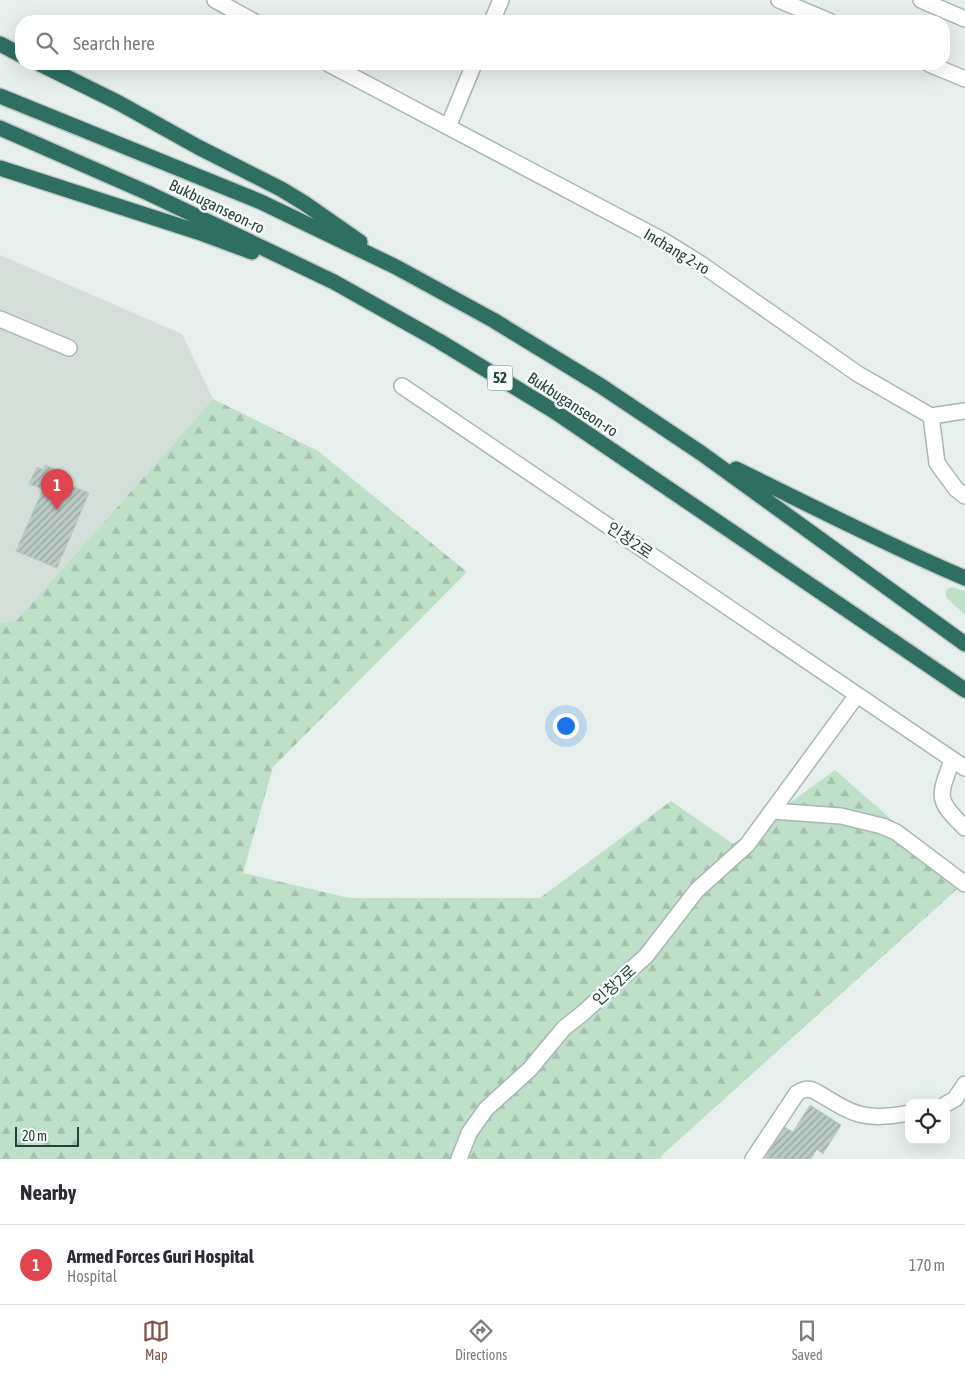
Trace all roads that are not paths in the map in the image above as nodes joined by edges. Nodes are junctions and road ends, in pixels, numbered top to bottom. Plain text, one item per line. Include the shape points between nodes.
1 (215, 0) edge
2 (500, 0) edge
3 (779, 0) edge
4 (921, 0) edge
5 (242, 15) edge
6 (494, 15) edge
7 (815, 15) edge
8 (965, 19) edge
9 (0, 44) edge
10 (15, 51) edge
11 (52, 70) edge
12 (340, 70) edge
13 (472, 70) edge
14 (943, 70) edge
15 (965, 79) edge
16 (0, 96) edge
17 (448, 127) junction
18 (0, 128) edge
19 (0, 168) edge
20 (396, 267) junction
21 (334, 282) junction
22 (0, 319) edge
23 (70, 348) dead end
24 (402, 386) dead end
25 (965, 411) edge
26 (931, 416) junction
27 (701, 453) junction
28 (965, 496) edge
29 (965, 578) edge
30 (965, 644) edge
31 (965, 690) edge
32 (857, 695) junction
33 (952, 760) junction
34 (965, 768) edge
35 (772, 811) junction
36 (965, 828) edge
37 (965, 884) edge
38 (965, 1084) edge
39 (950, 1102) edge
40 (905, 1114) edge
41 (459, 1159) edge
42 (753, 1159) edge

1 - 5 street
2 - 6 street
3 - 7 street
4 - 8 street
9 - 10 highway
11 - 20 highway via 281,189
12 - 17 street, Inchang 2-ro
13 - 17 street
14 - 15 street
16 - 20 highway, Bukbuganseon-ro via 261,202
17 - 26 street, Inchang 2-ro via 664,241 858,374
18 - 21 highway, Bukbuganseon-ro / 52 via 148,193
19 - 21 highway via 198,232
20 - 27 highway, Bukbuganseon-ro via 493,320 601,386
21 - 31 highway, Bukbuganseon-ro / 52 via 554,411
22 - 23 street
24 - 32 street, 인창2로
25 - 26 street
26 - 28 street via 938,463 956,489
27 - 29 highway via 905,553
27 - 30 highway, Bukbuganseon-ro
32 - 33 street, 인창2로
32 - 35 street, 인창2로
33 - 34 street, 인창2로
33 - 36 street via 941,792 942,801 947,811
35 - 37 street via 842,816 882,826 896,832
35 - 41 street, 인창2로 via 746,845 697,890 646,956 564,1028 530,1069 486,1109 469,1133
38 - 39 street
40 - 42 street via 886,1118 855,1114 808,1088 797,1093

